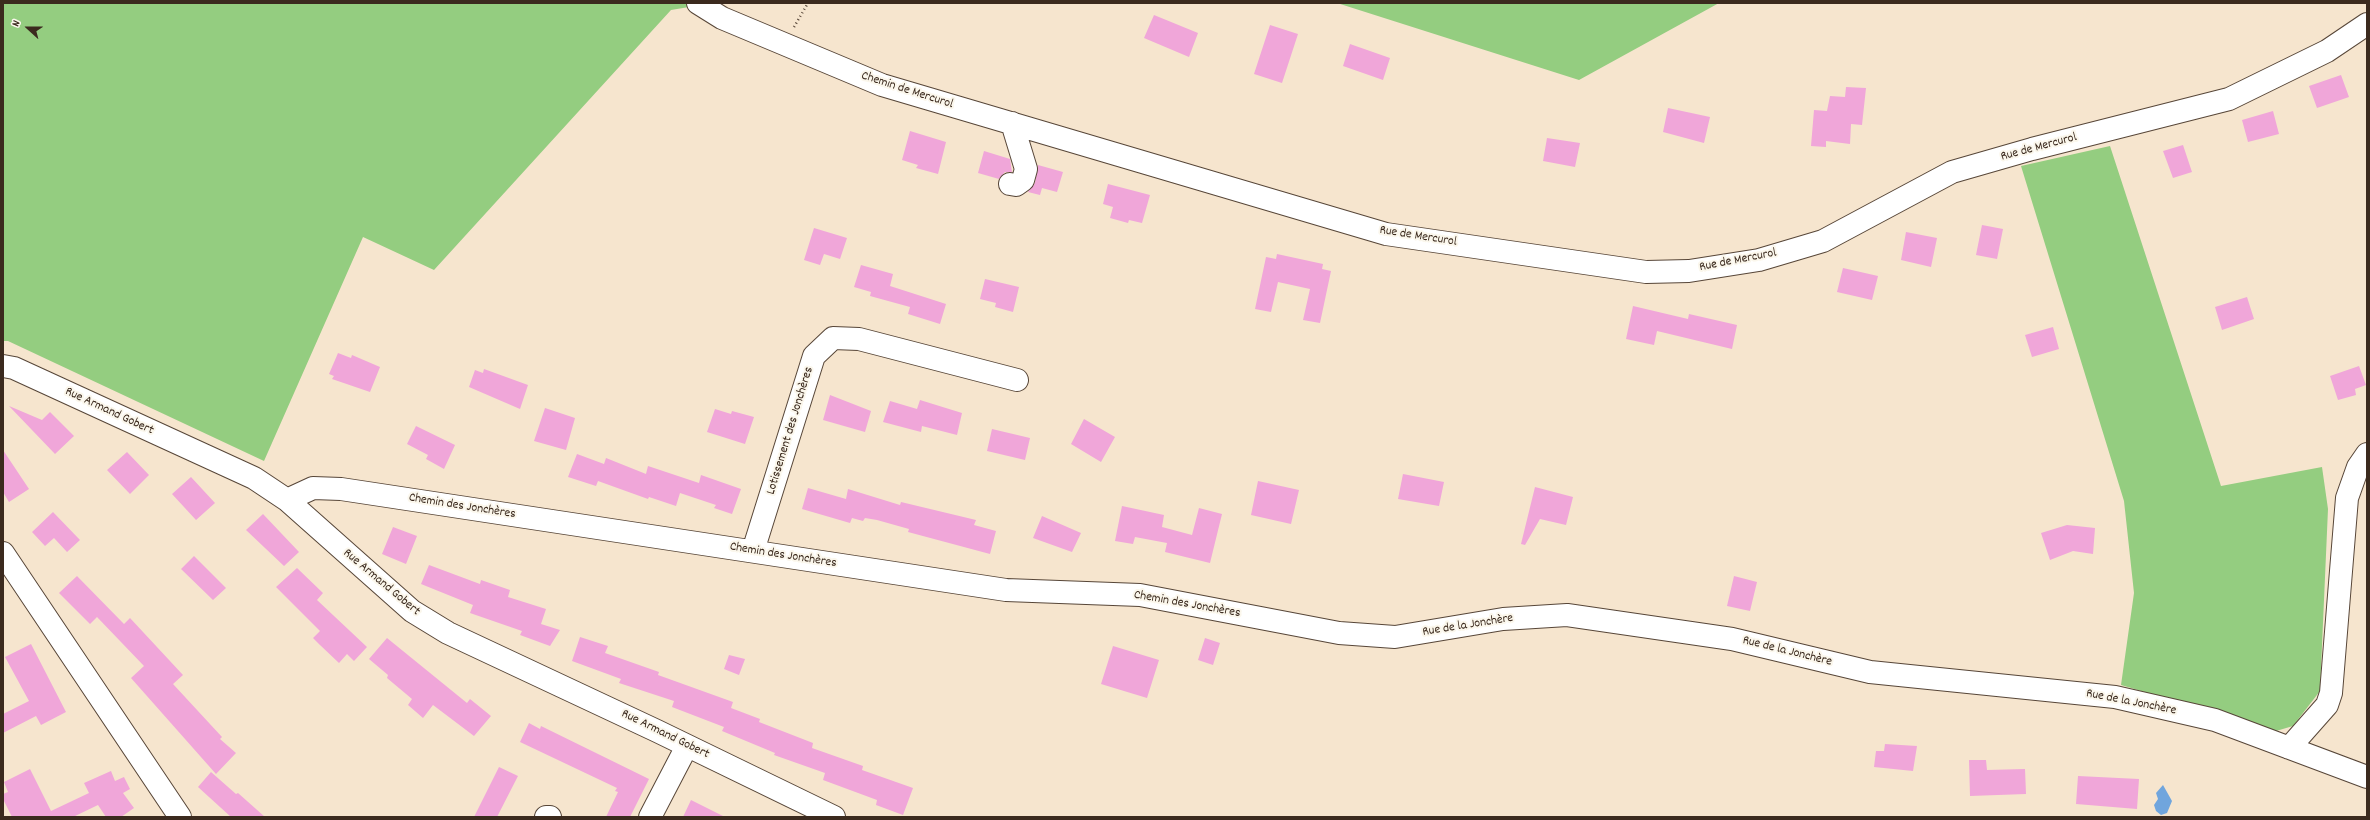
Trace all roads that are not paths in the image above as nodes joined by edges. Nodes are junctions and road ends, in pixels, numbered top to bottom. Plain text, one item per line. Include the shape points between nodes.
1 (698, 3) edge
2 (2367, 24) edge
3 (1012, 123) junction
4 (1124, 156) joint
5 (1010, 184) dead end
6 (3, 366) edge
7 (1017, 380) dead end
8 (2367, 454) edge
9 (287, 500) junction
10 (753, 551) junction
11 (3, 553) edge
12 (1280, 622) joint
13 (687, 746) junction
14 (2289, 748) junction
15 (2367, 777) edge
16 (180, 817) edge
17 (546, 817) edge
18 (550, 817) edge
19 (650, 817) edge
20 (834, 817) edge

1 - 3 street, Chemin de Mercurol via 722,18 882,85
2 - 4 street, Rue de Mercurol via 2327,51 2229,99 1952,172 1823,240 1759,260 1689,271 1646,272 1386,234
3 - 4 street, Chemin de Mercurol
3 - 5 street via 1026,169 1023,180 1016,185
6 - 9 street, Rue Armand Gobert via 14,368 254,478
7 - 10 street, Lotissement des Jonchères via 859,339 833,338 814,356
8 - 14 street via 2358,467 2347,498 2331,693 2327,705
9 - 10 street, Chemin des Jonchères via 313,488 341,489
9 - 13 street, Rue Armand Gobert via 412,611 448,633
10 - 12 street, Chemin des Jonchères via 1006,590 1140,595
11 - 16 street
12 - 14 street, Rue de la Jonchère via 1339,633 1395,637 1502,619 1567,615 1732,639 1870,672 2115,697 2215,720
13 - 19 street
13 - 20 street, Rue Armand Gobert
14 - 15 street, Rue de la Jonchère
17 - 18 street

